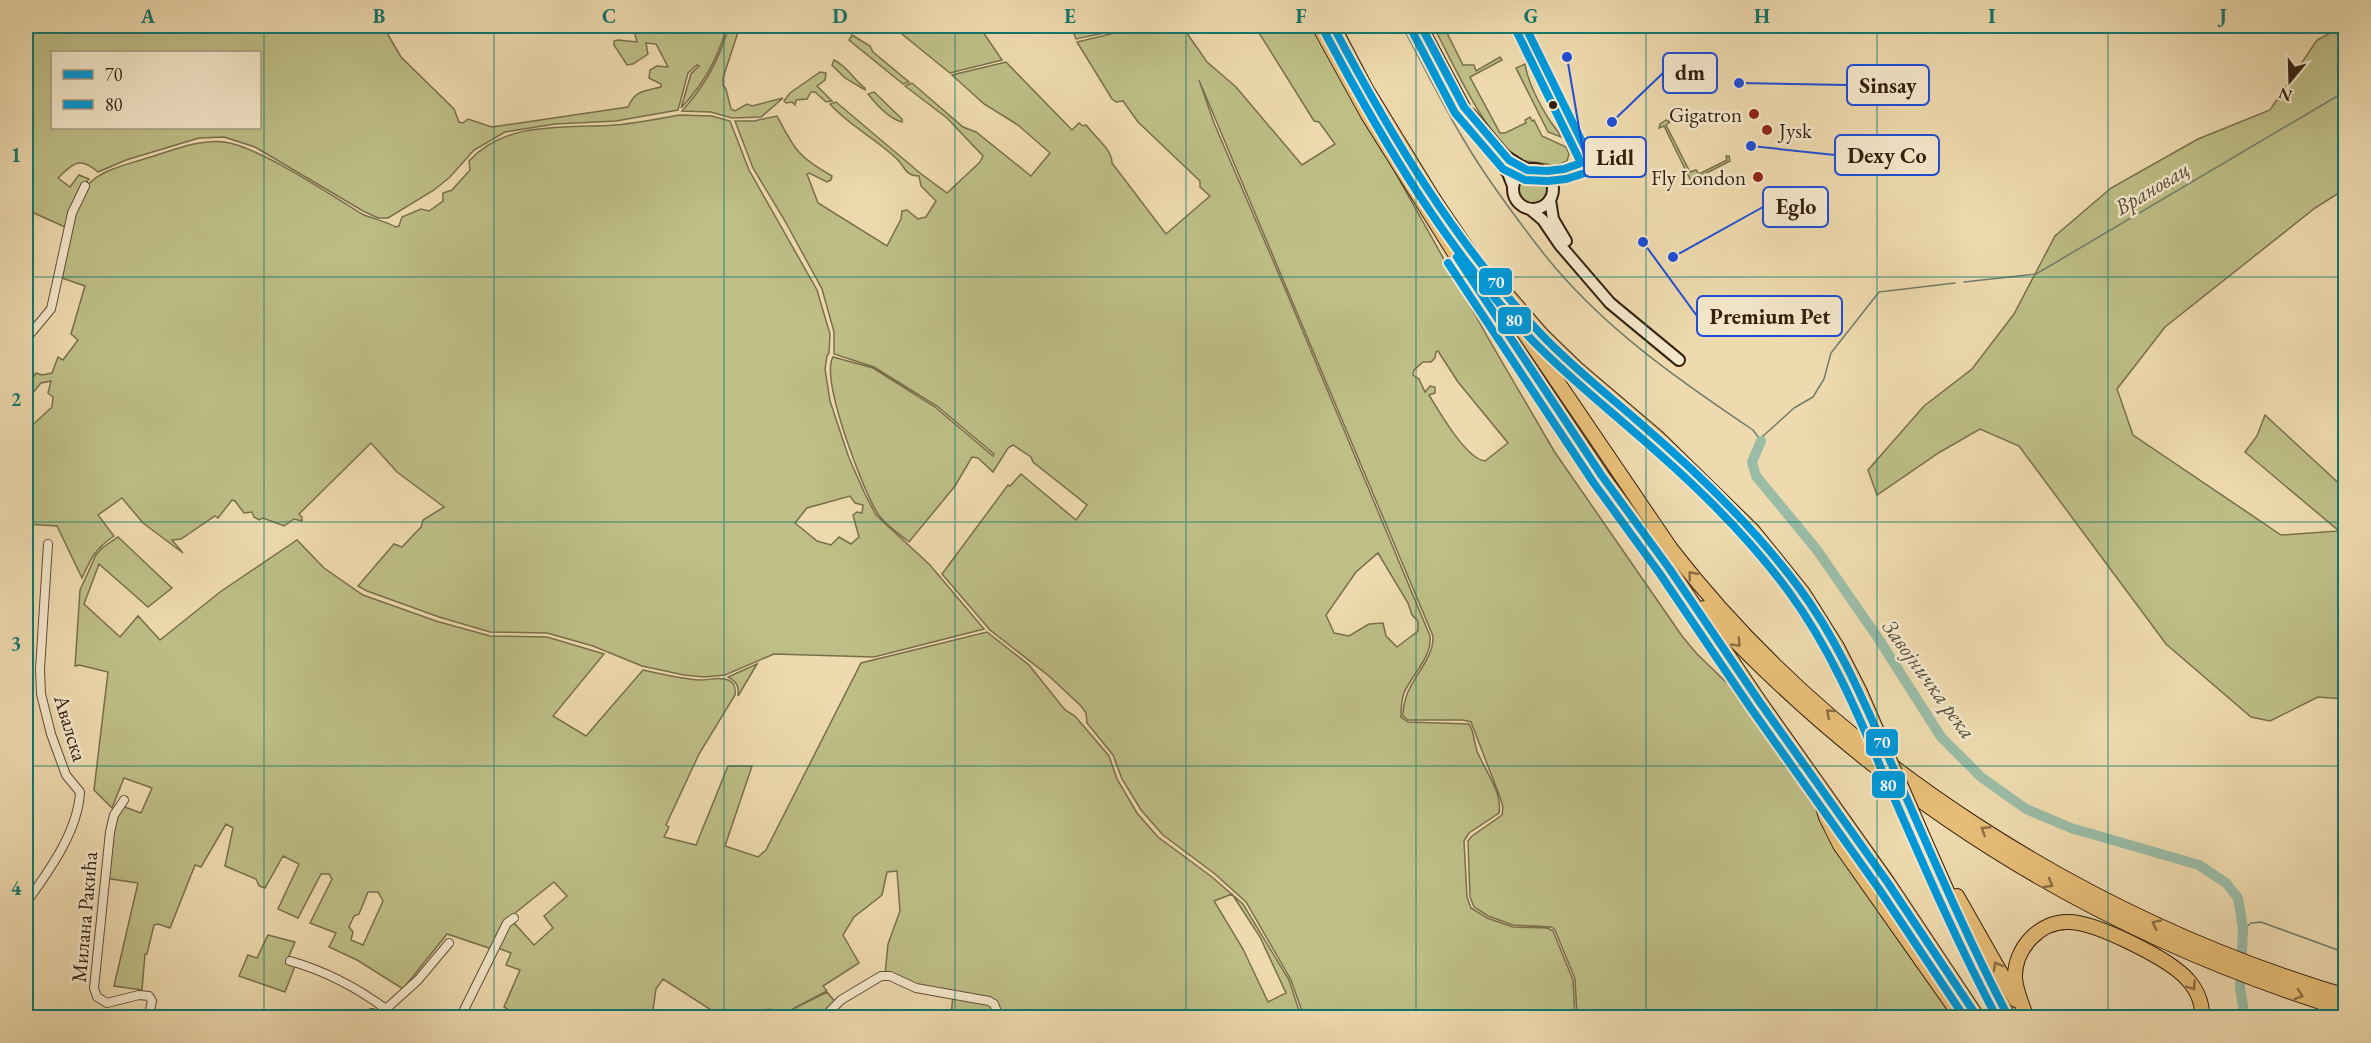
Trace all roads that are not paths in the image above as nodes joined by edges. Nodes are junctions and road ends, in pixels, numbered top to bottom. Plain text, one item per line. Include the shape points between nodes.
1 (1319, 26) edge
2 (1333, 26) edge
3 (1421, 26) edge
4 (1464, 107) junction
5 (1527, 170) junction
6 (85, 186) dead end
7 (1513, 186) junction
8 (1432, 197) junction
9 (1550, 200) junction
10 (1530, 209) junction
11 (1567, 251) junction
12 (26, 339) edge
13 (1679, 360) dead end
14 (48, 544) dead end
15 (1669, 568) junction
16 (1816, 782) junction
17 (124, 800) dead end
18 (1930, 856) junction
19 (26, 903) edge
20 (514, 918) dead end
21 (449, 943) dead end
22 (290, 961) dead end
23 (2254, 973) junction
24 (2346, 996) edge
25 (996, 1009) dead end
26 (2346, 1010) edge
27 (383, 1011) junction
28 (151, 1017) edge
29 (357, 1017) edge
30 (391, 1017) edge
31 (460, 1017) edge
32 (823, 1017) edge
33 (1962, 1017) edge
34 (1978, 1017) edge
35 (2009, 1017) edge
36 (2026, 1017) edge
37 (2202, 1017) edge

1 - 15 highway via 1368,115 1489,308
2 - 8 highway via 1366,89
3 - 4 street
4 - 5 street via 1505,156
4 - 7 street via 1473,130 1505,169
5 - 7 street
5 - 9 street via 1540,170 1548,175 1553,187
6 - 12 street via 72,213 51,309
7 - 10 street via 1519,203
8 - 18 highway, bridge via 1487,271 1542,335 1731,508 1803,593 1860,692
23 -> 8 highway via 2082,888 1978,825 1874,750 1768,657 1671,549
9 - 10 street
9 - 11 street via 1551,216
10 - 11 street
11 - 13 street via 1610,303
14 - 19 street, Авалска via 41,693 66,775 80,792 70,829
15 - 16 highway
15 -> 23 highway via 1785,690 1917,799 2056,888 2142,933 2210,963
16 - 33 highway via 1826,817 1840,845
16 - 34 highway
17 - 28 street, Милана Ракића via 114,815 110,832 94,988 97,997 106,1003 149,996
18 - 35 highway
36 -> 18 highway via 1978,930
20 - 31 street via 507,923
21 - 27 street via 418,980
22 - 27 street via 335,977 361,991
23 - 24 highway
23 -> 26 highway
25 - 32 street via 988,1001 881,976 841,1000
27 - 29 street
27 - 30 street
36 -> 37 highway via 2017,989 2016,965 2027,942 2047,926 2067,922 2098,929 2168,963 2190,981 2199,996

